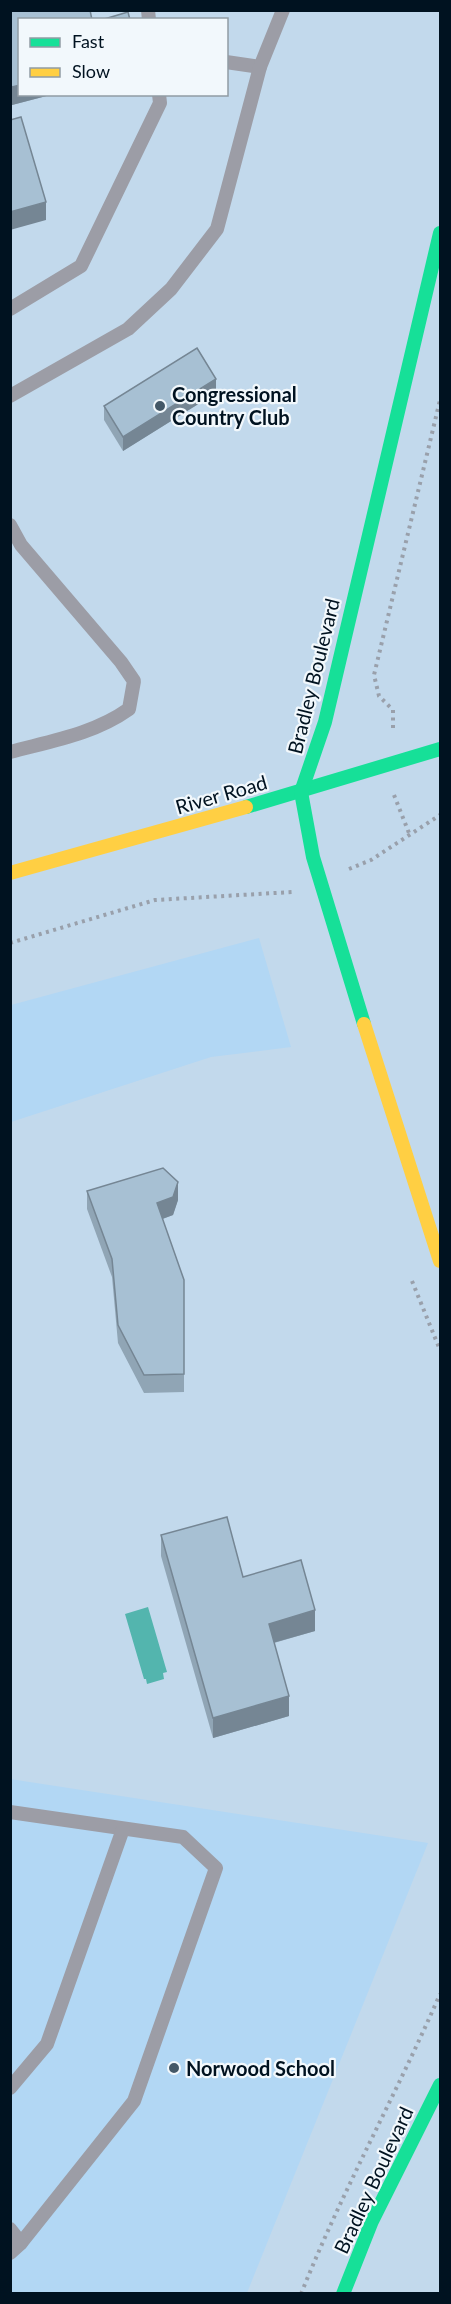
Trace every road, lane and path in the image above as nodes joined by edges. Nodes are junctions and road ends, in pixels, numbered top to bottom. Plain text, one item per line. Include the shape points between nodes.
1 (283, 10) edge
2 (228, 62) edge
3 (260, 67) junction
4 (159, 96) edge
5 (441, 233) edge
6 (10, 309) edge
7 (10, 396) edge
8 (441, 400) edge
9 (10, 525) edge
10 (441, 749) edge
11 (10, 752) edge
12 (393, 762) junction
13 (301, 792) junction
14 (441, 815) edge
15 (409, 833) junction
16 (10, 873) edge
17 (321, 882) junction
18 (10, 943) edge
19 (441, 1261) edge
20 (10, 1812) edge
21 (123, 1828) junction
22 (441, 1994) edge
23 (441, 2085) edge
24 (10, 2088) edge
25 (10, 2229) edge
26 (21, 2243) junction
27 (10, 2253) edge
28 (300, 2294) edge
29 (344, 2294) edge

1 - 3 lane
2 - 3 lane
3 - 7 lane via 217,229 171,289 128,328
4 - 6 lane via 160,104 81,266
5 - 13 main road, Bradley Boulevard via 325,722
8 - 12 path via 374,675 379,696 393,710
9 - 11 lane via 21,546 134,681 129,709 116,719
10 - 12 main road, River Road
12 - 13 main road, River Road
12 - 15 path via 392,792
13 - 16 main road, River Road
13 - 17 main road, Bradley Boulevard
14 - 15 path
15 - 17 path via 371,860
17 - 18 path via 290,892 155,900
17 - 19 main road, Bradley Boulevard
20 - 21 lane
21 - 24 lane via 47,2043
21 - 26 lane via 183,1837 216,1868 134,2101
22 - 28 path via 321,2242
23 - 29 main road, Bradley Boulevard via 372,2221
25 - 26 lane
26 - 27 lane

